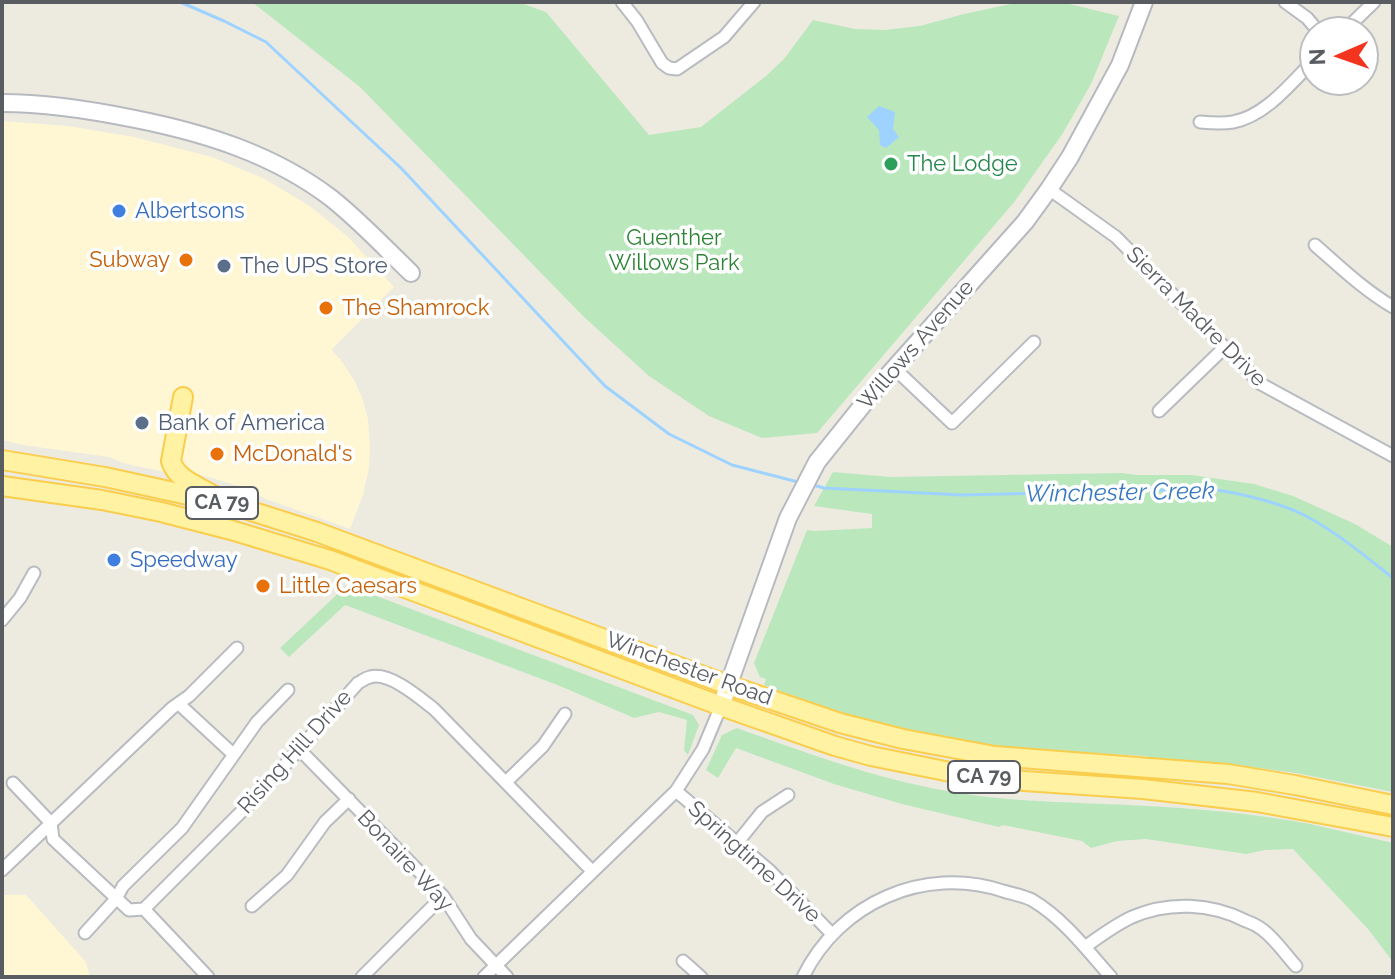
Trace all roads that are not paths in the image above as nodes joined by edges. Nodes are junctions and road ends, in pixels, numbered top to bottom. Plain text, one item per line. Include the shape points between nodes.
1 (622, 2) edge
2 (754, 2) edge
3 (1144, 2) edge
4 (1285, 2) edge
5 (1374, 2) edge
6 (1304, 16) edge
7 (1360, 16) edge
8 (1299, 75) edge
9 (2, 103) edge
10 (1200, 122) dead end
11 (1049, 189) junction
12 (1315, 245) dead end
13 (411, 273) dead end
14 (1393, 307) edge
15 (1034, 342) dead end
16 (1224, 348) junction
17 (894, 368) junction
18 (183, 397) dead end
19 (1159, 411) dead end
20 (1393, 456) edge
21 (2, 460) edge
22 (2, 486) edge
23 (229, 504) junction
24 (34, 573) dead end
25 (2, 620) edge
26 (237, 648) dead end
27 (728, 685) junction
28 (288, 690) dead end
29 (179, 704) junction
30 (721, 706) junction
31 (565, 714) dead end
32 (298, 748) junction
33 (233, 754) junction
34 (506, 782) junction
35 (13, 783) dead end
36 (676, 791) junction
37 (788, 795) dead end
38 (349, 799) junction
39 (1393, 805) edge
40 (51, 823) junction
41 (1393, 827) edge
42 (737, 843) junction
43 (2, 870) edge
44 (592, 871) junction
45 (443, 896) junction
46 (116, 899) junction
47 (252, 906) dead end
48 (144, 909) junction
49 (85, 933) dead end
50 (831, 933) junction
51 (1085, 947) junction
52 (683, 961) dead end
53 (496, 965) junction
54 (1296, 966) dead end
55 (208, 977) edge
56 (362, 977) edge
57 (484, 977) edge
58 (507, 977) edge
59 (701, 977) edge
60 (803, 977) edge
61 (1111, 977) edge

1 - 2 street via 662,63 677,69 724,37
3 - 11 street, Willows Avenue via 1114,77
4 - 6 street
5 - 7 street
8 - 10 street via 1257,113 1229,123
9 - 13 street via 107,113 241,147 330,198
11 - 16 street, Sierra Madre Drive via 1116,237
11 - 17 street, Willows Avenue
12 - 14 street
15 - 17 street via 952,423
16 - 19 street
16 - 20 street, Sierra Madre Drive via 1261,384
17 - 27 street, Willows Avenue via 817,462 793,507
18 - 23 main road via 173,469
21 - 23 main road, Winchester Road / CA 79
22 - 30 main road, Winchester Road / CA 79 via 180,516 330,560
23 - 27 main road, Winchester Road / CA 79
24 - 25 street
26 - 29 street
27 - 30 street, Willows Avenue
27 - 39 main road, Winchester Road / CA 79 via 840,723 967,752 1228,774
28 - 33 street
29 - 33 street
29 - 40 street
30 - 36 street via 703,749
30 - 41 main road, Winchester Road / CA 79 via 835,746 960,774 1257,802
31 - 34 street via 543,746
32 - 34 street, Rising Hill Drive via 358,683 386,677 434,709
32 - 38 street, Bonaire Way
32 - 48 street, Rising Hill Drive
33 - 46 street via 182,828
34 - 44 street, Rising Hill Drive
35 - 40 street
36 - 42 street, Springtime Drive
36 - 44 street
37 - 42 street via 762,812
38 - 45 street, Bonaire Way
38 - 47 street via 325,822 287,875
40 - 43 street
40 - 46 street via 53,839
42 - 50 street, Springtime Drive
44 - 53 street
45 - 53 street, Bonaire Way
45 - 56 street
46 - 48 street via 129,910
46 - 49 street
48 - 55 street
50 - 51 street via 864,908 903,889 948,882 986,885 1030,899 1058,918
50 - 60 street
51 - 54 street via 1133,917 1191,906 1231,913 1262,929
51 - 61 street
52 - 59 street
53 - 57 street
53 - 58 street, Bonaire Way

